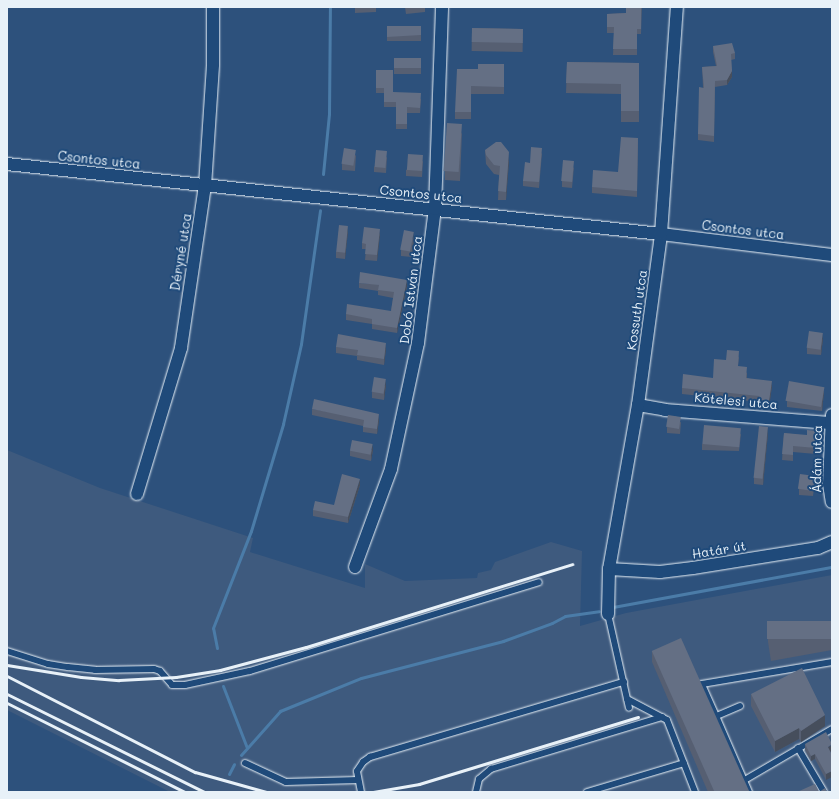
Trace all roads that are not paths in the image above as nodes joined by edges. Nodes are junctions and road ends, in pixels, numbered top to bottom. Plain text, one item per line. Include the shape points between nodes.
1 (213, 7) edge
2 (442, 7) edge
3 (676, 7) edge
4 (7, 164) edge
5 (205, 186) junction
6 (435, 209) junction
7 (661, 234) junction
8 (832, 255) edge
9 (638, 404) junction
10 (832, 420) edge
11 (137, 494) dead end
12 (832, 502) edge
13 (832, 542) edge
14 (355, 567) dead end
15 (609, 569) junction
16 (539, 582) dead end
17 (608, 614) joint
18 (7, 651) edge
19 (832, 662) edge
20 (624, 682) junction
21 (627, 698) junction
22 (740, 706) dead end
23 (630, 708) dead end
24 (716, 716) junction
25 (662, 717) junction
26 (832, 729) edge
27 (798, 748) junction
28 (245, 763) dead end
29 (684, 763) junction
30 (358, 780) junction
31 (743, 781) junction
32 (361, 792) edge
33 (476, 792) edge
34 (587, 792) edge
35 (695, 792) edge
36 (749, 792) edge
37 (824, 792) edge

1 - 5 street, Déryné utca via 213,64
2 - 6 street, Dobó István utca
3 - 7 street, Kossuth utca
4 - 5 street, Csontos utca
5 - 6 street, Csontos utca
5 - 11 street, Déryné utca via 181,348
6 - 7 street, Csontos utca
6 - 14 street, Dobó István utca via 418,343 406,402 391,468
7 - 8 street, Csontos utca
7 - 9 street, Kossuth utca
9 - 10 street, Kötelesi utca via 665,410
9 - 15 street, Kossuth utca
10 - 12 street, Ádám utca via 829,484
13 - 15 street, Határ út via 818,548 660,572
15 - 17 street, Kossuth utca
16 - 18 lane via 250,672 185,685 172,685 160,671 154,669 95,670 68,667 48,664
17 - 20 lane
19 - 24 lane via 702,684
20 - 21 lane
20 - 30 lane via 370,757 360,765
21 - 23 lane
21 - 25 lane
22 - 24 lane
24 - 31 lane
25 - 29 lane via 667,720
25 - 33 lane via 491,769 479,779
26 - 27 lane
27 - 31 lane
27 - 37 lane
28 - 30 lane via 286,782
29 - 34 lane
29 - 35 lane
30 - 32 lane
31 - 36 lane

